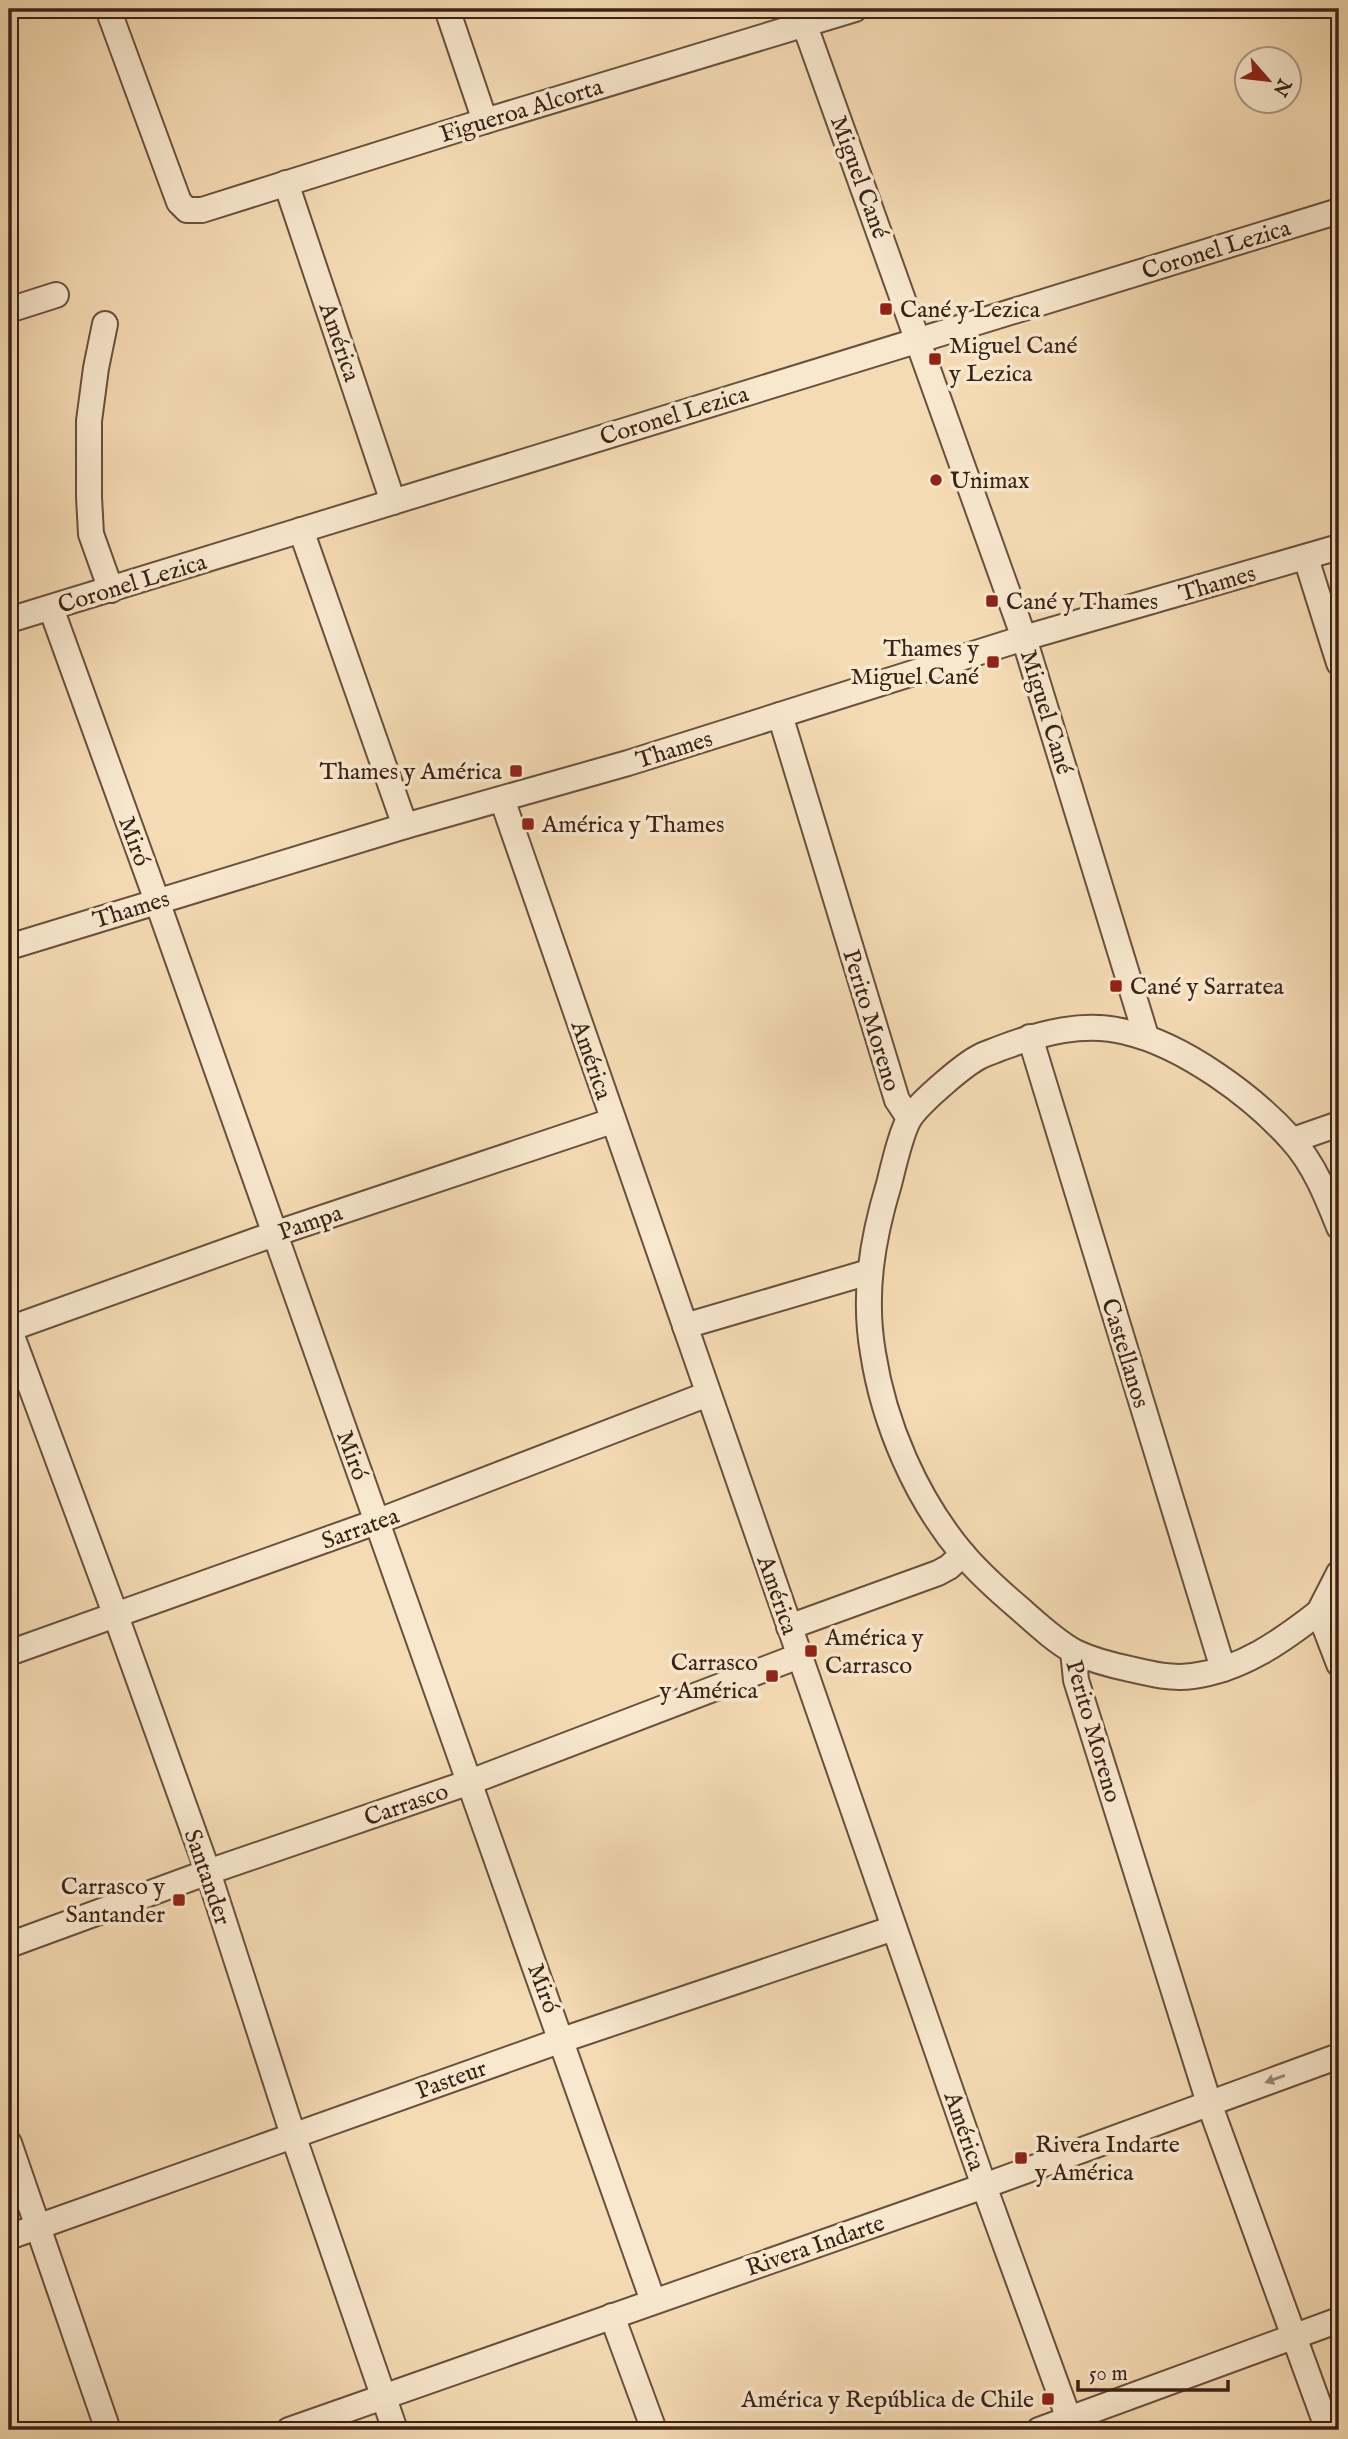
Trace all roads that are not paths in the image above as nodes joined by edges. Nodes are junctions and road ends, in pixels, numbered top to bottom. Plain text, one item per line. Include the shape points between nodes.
1 (108, 9) edge
2 (447, 9) edge
3 (855, 9) edge
4 (802, 16) edge
5 (485, 121) junction
6 (286, 183) junction
7 (1339, 211) edge
8 (56, 295) dead end
9 (9, 310) edge
10 (105, 324) dead end
11 (918, 339) junction
12 (393, 502) junction
13 (301, 530) junction
14 (1339, 547) edge
15 (1306, 558) junction
16 (111, 590) junction
17 (51, 608) junction
18 (9, 620) edge
19 (1024, 638) junction
20 (1339, 663) edge
21 (780, 715) junction
22 (502, 799) junction
23 (405, 826) junction
24 (157, 901) junction
25 (9, 947) edge
26 (1146, 1036) junction
27 (1030, 1037) junction
28 (909, 1118) junction
29 (612, 1121) junction
30 (1339, 1124) edge
31 (1293, 1140) junction
32 (1339, 1227) edge
33 (274, 1234) junction
34 (869, 1272) junction
35 (685, 1326) junction
36 (9, 1328) edge
37 (708, 1394) junction
38 (376, 1522) junction
39 (963, 1554) junction
40 (1339, 1573) edge
41 (1319, 1612) junction
42 (116, 1616) junction
43 (789, 1628) junction
44 (1073, 1651) junction
45 (9, 1653) edge
46 (799, 1656) junction
47 (1339, 1664) edge
48 (1223, 1669) junction
49 (470, 1782) junction
50 (208, 1872) junction
51 (894, 1928) junction
52 (9, 1945) edge
53 (562, 2040) junction
54 (1339, 2056) edge
55 (1209, 2103) junction
56 (293, 2136) junction
57 (9, 2143) edge
58 (984, 2186) junction
59 (38, 2227) junction
60 (9, 2237) edge
61 (653, 2301) junction
62 (612, 2316) junction
63 (1339, 2320) edge
64 (1294, 2336) junction
65 (384, 2397) junction
66 (1075, 2427) edge
67 (108, 2430) edge
68 (289, 2430) edge
69 (395, 2430) edge
70 (654, 2430) edge
71 (1039, 2430) edge
72 (1328, 2430) edge

1 - 6 street, Figueroa Alcorta via 179,202 187,210 202,210
2 - 5 street
3 - 4 street, Figueroa Alcorta
4 - 5 street, Figueroa Alcorta
4 - 11 street, Miguel Cané
5 - 6 street, Figueroa Alcorta
6 - 12 street, América
7 - 11 street, Coronel Lezica
8 - 9 street
10 - 16 street via 89,421 89,497 91,534
11 - 12 street, Coronel Lezica
11 - 19 street, Miguel Cané
12 - 13 street, Coronel Lezica
13 - 16 street, Coronel Lezica
13 - 23 street
14 - 15 street, Thames
15 - 19 street, Thames
15 - 20 street
16 - 17 street, Coronel Lezica
17 - 18 street, Coronel Lezica
17 - 24 street, Miró
19 - 21 street, Thames
19 - 26 street, Miguel Cané
21 - 22 street, Thames
21 - 28 street, Perito Moreno via 897,1100
22 - 23 street, Thames
22 - 29 street, América
23 - 24 street, Thames
24 - 25 street, Thames
24 - 33 street, Miró
26 - 27 street via 1111,1028 1075,1028
26 - 31 street via 1236,1088
27 - 28 street via 978,1057
27 - 48 street, Castellanos
28 - 34 street, Perito Moreno via 877,1224
29 - 33 street, Pampa
29 - 35 street, América
30 - 31 street
31 - 32 street
33 - 36 street, Pampa
33 - 38 street, Miró
34 - 35 street
34 - 39 street, Perito Moreno via 873,1354 898,1444 922,1494
35 - 37 street, América
36 - 42 street, Santander
37 - 38 street, Sarratea
37 - 43 street, América
38 - 42 street, Sarratea
38 - 49 street, Miró
39 - 43 street via 938,1573
39 - 44 street, Perito Moreno via 1037,1624
40 - 41 street
41 - 47 street
41 - 48 street via 1268,1648
42 - 45 street, Sarratea
42 - 50 street, Santander
43 - 46 street, América
44 - 48 street via 1170,1677
44 - 55 street, Perito Moreno via 1076,1680
46 - 49 street, Carrasco
46 - 51 street, América
49 - 50 street, Carrasco
49 - 53 street, Miró
50 - 52 street, Carrasco
50 - 56 street, Santander
51 - 53 street, Pasteur
51 - 58 street, América
53 - 56 street, Pasteur
53 - 61 street, Miró
54 -> 55 street, Rivera Indarte
55 - 58 street, Rivera Indarte
55 - 64 street, Perito Moreno
56 - 59 street, Pasteur
56 - 65 street, Santander
57 - 59 street
58 - 61 street, Rivera Indarte
58 - 66 street, América
59 - 60 street, Pasteur
59 - 67 street
61 - 62 street, Rivera Indarte
62 - 65 street, Rivera Indarte
62 - 70 street
63 - 64 street
64 - 66 street
64 - 72 street, Perito Moreno
65 - 68 street, Rivera Indarte
65 - 69 street, Santander
66 - 71 street

